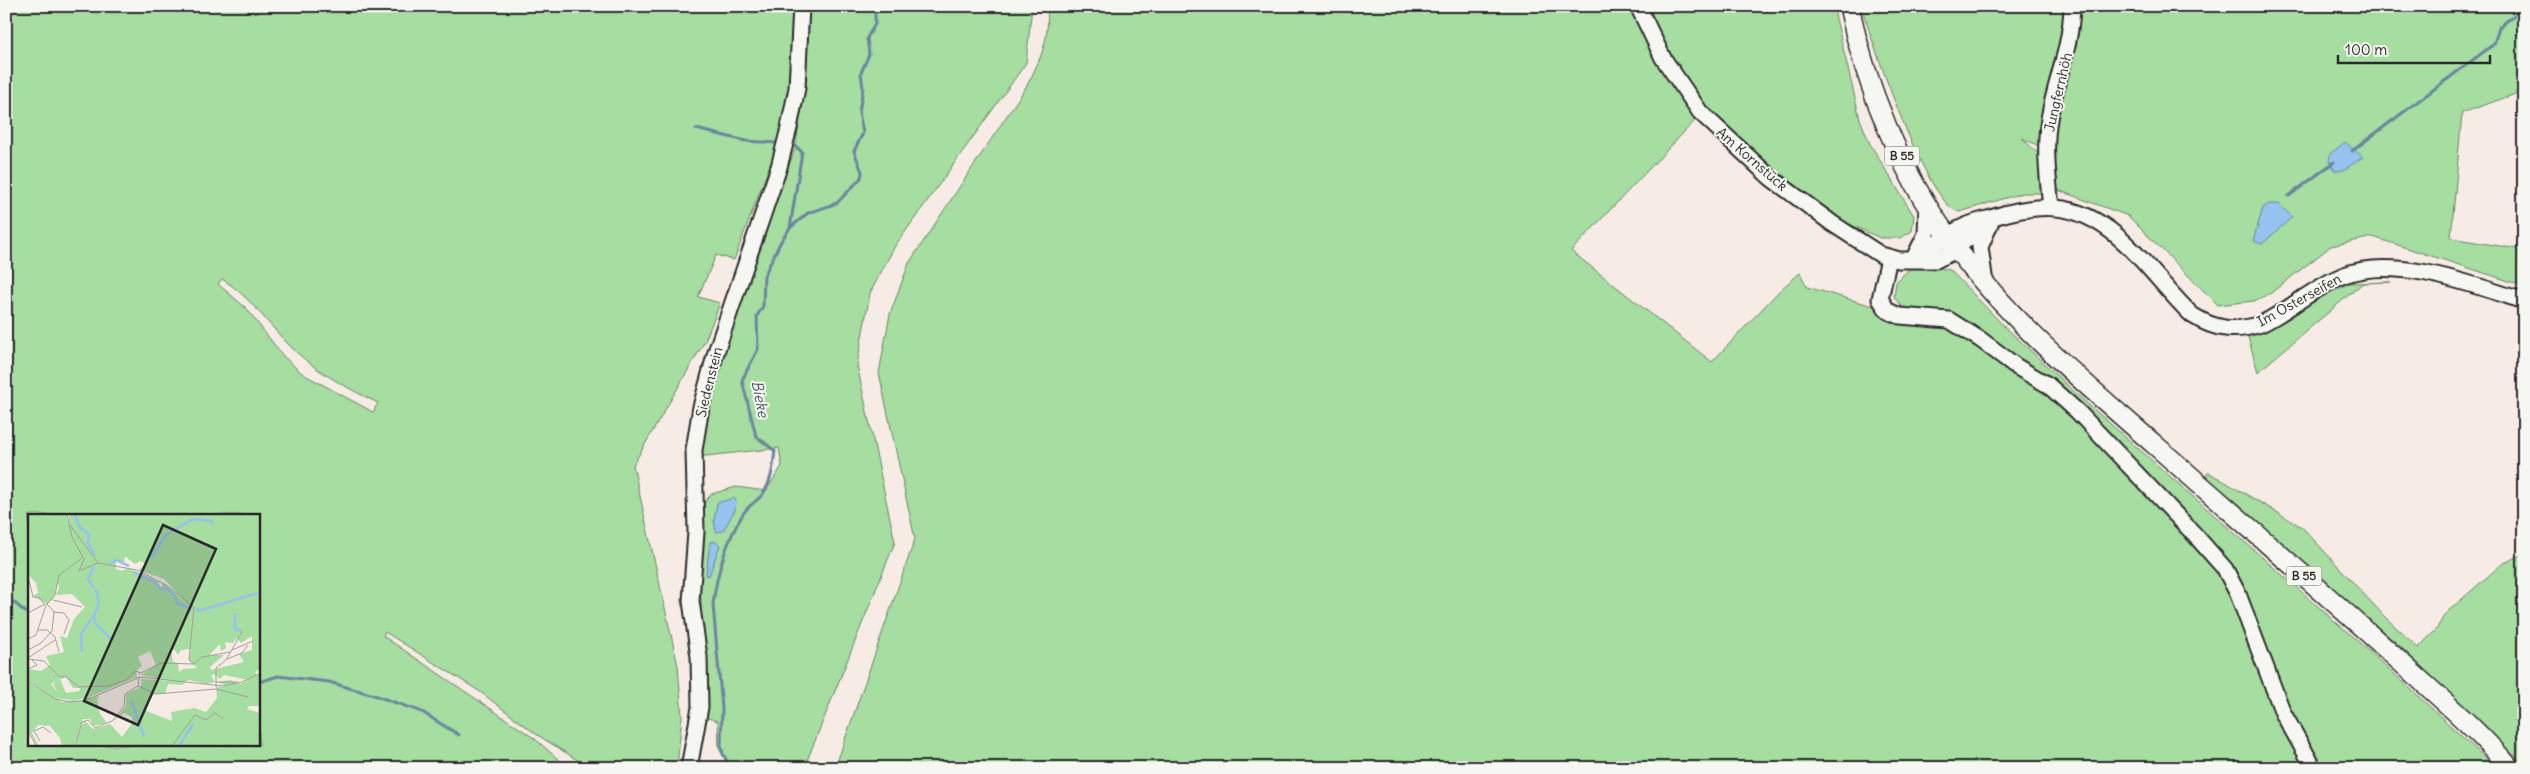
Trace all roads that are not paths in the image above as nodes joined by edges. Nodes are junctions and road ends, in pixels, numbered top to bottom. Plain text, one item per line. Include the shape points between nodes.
1 (800, 6) edge
2 (1638, 6) edge
3 (1849, 6) edge
4 (2072, 6) edge
5 (1927, 206) junction
6 (2051, 207) junction
7 (1996, 217) junction
8 (1952, 243) junction
9 (1889, 258) junction
10 (1913, 259) junction
11 (1985, 284) junction
12 (2524, 300) edge
13 (689, 768) edge
14 (2314, 768) edge
15 (2510, 768) edge

1 - 13 street, Siedenstein via 796,88 783,151 716,352 695,442 696,532 691,602 699,657 700,707
2 - 9 street, Am Kornstück via 1663,58 1700,112 1771,178 1833,224
3 - 5 main road, B 55 via 1879,105
4 - 6 street, Jungfernhöh via 2068,48 2048,126
5 - 8 main road, B 55
5 - 10 street via 1926,234
6 - 7 street, Im Osterseifen via 2022,208
6 - 12 street, Im Osterseifen via 2082,214 2106,227 2192,315 2221,328 2240,329 2262,324 2343,275 2379,268 2429,275
7 - 8 street, Im Osterseifen
7 - 11 street via 1984,234 1980,247
8 - 10 street, Am Kornstück via 1936,260
8 - 11 main road, B 55
9 - 10 street, Am Kornstück
9 - 14 street via 1880,298 1888,311 1900,316 1949,320 2048,385 2078,412 2225,569 2251,626 2282,713
11 - 15 main road, B 55 via 2093,391 2388,650

